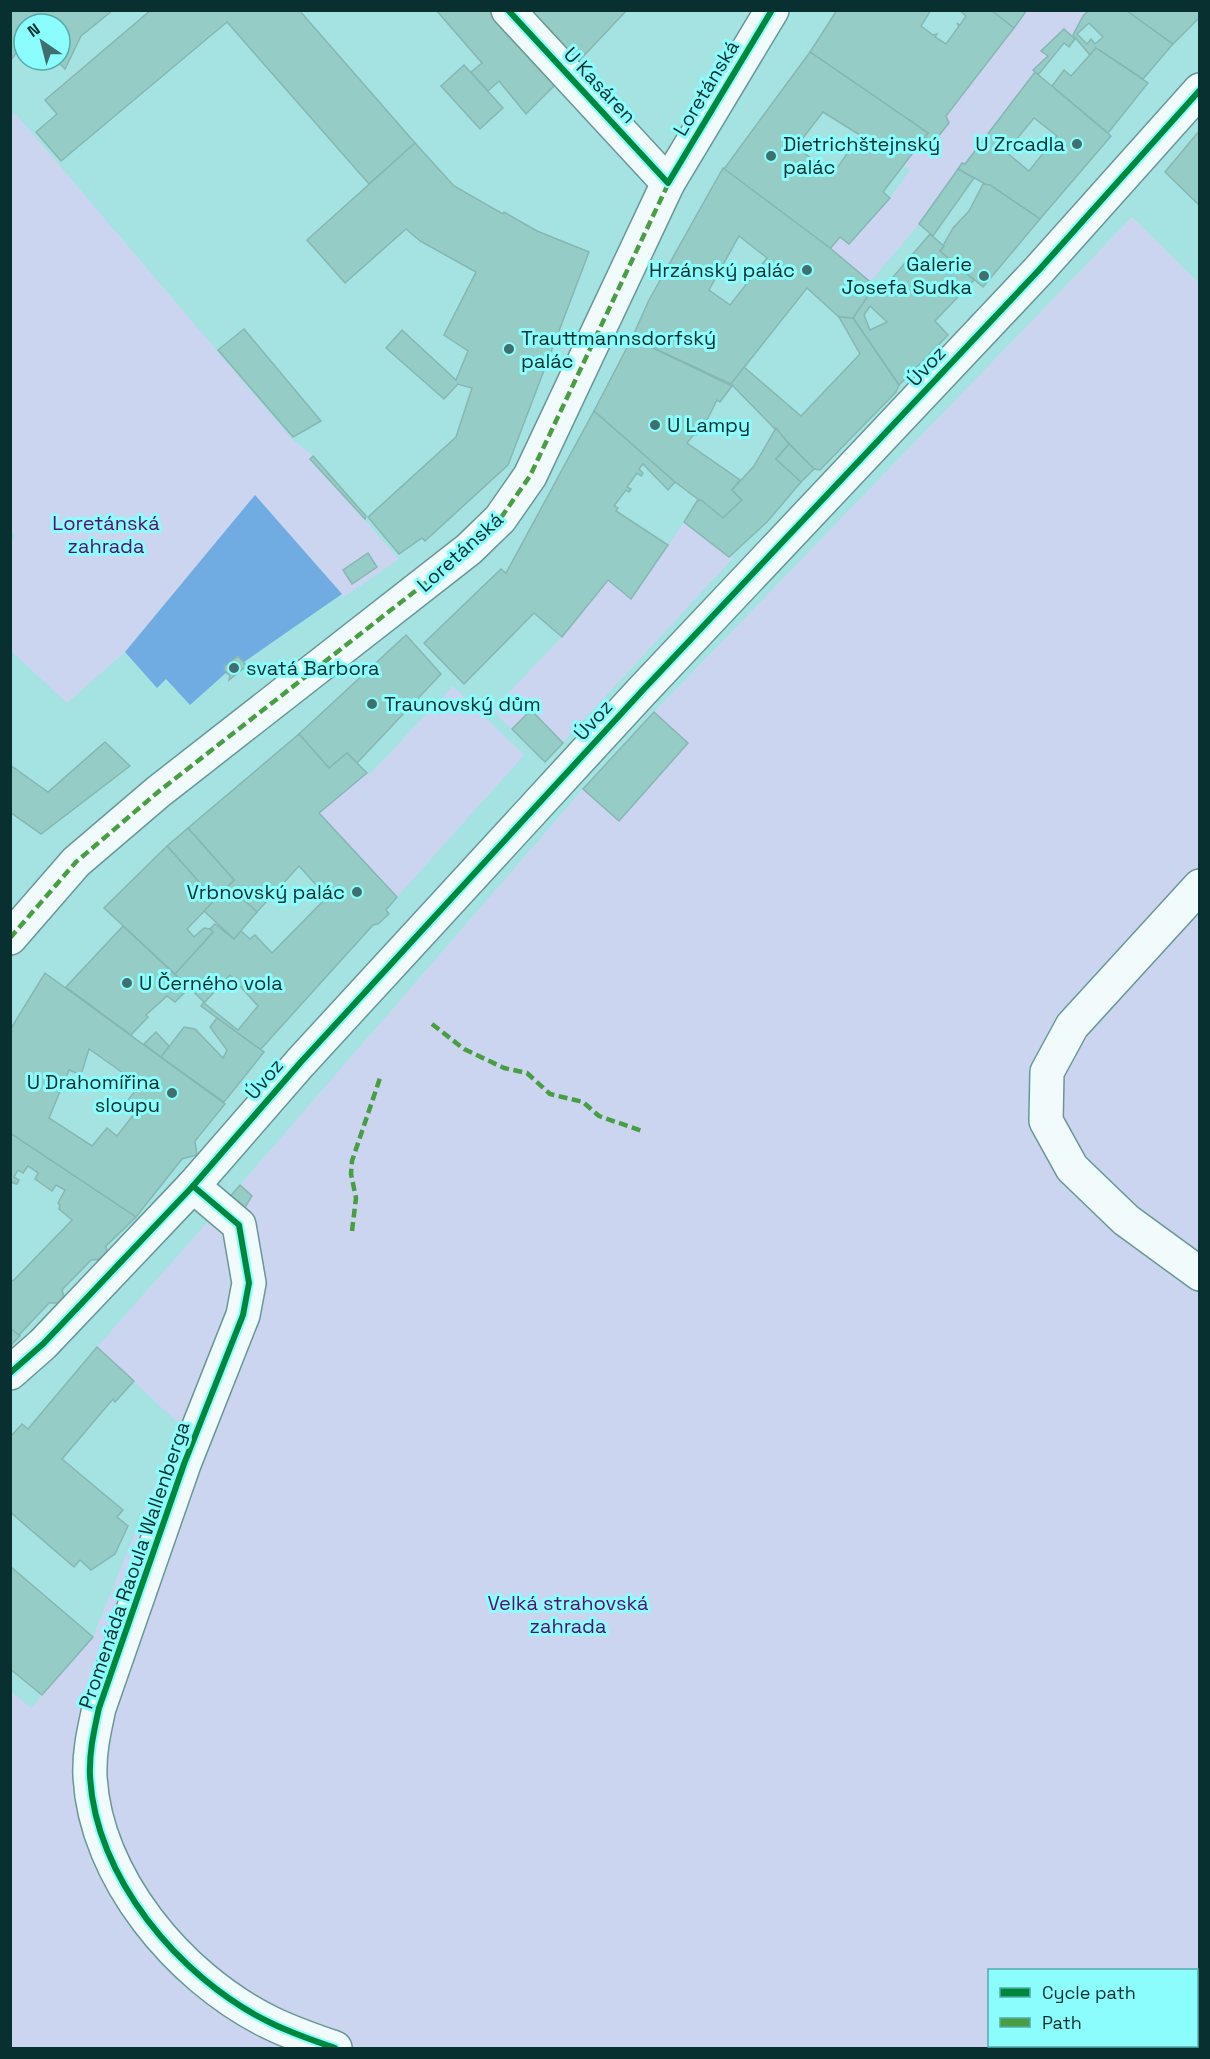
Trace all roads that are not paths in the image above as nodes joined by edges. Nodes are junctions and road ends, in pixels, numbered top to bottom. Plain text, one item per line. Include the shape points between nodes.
1 (508, 10) edge
2 (772, 10) edge
3 (1200, 90) edge
4 (668, 183) junction
5 (1200, 886) edge
6 (10, 938) edge
7 (194, 1186) junction
8 (1200, 1274) edge
9 (10, 1373) edge
10 (335, 2049) edge

1 - 4 street, U Kasáren
2 - 4 street, Loretánská
3 - 7 street, Úvoz via 1040,270 650,682 300,1063
4 - 6 street, Loretánská via 530,476 500,519 392,612 158,792 85,854
5 - 8 street via 1072,1026 1047,1072 1046,1121 1072,1168 1126,1220
7 - 9 street, Úvoz via 43,1344
7 - 10 street, Promenáda Raoula Wallenberga via 239,1225 249,1283 243,1315 184,1464 99,1708 91,1744 90,1777 106,1849 125,1889 155,1929 206,1981 258,2015

